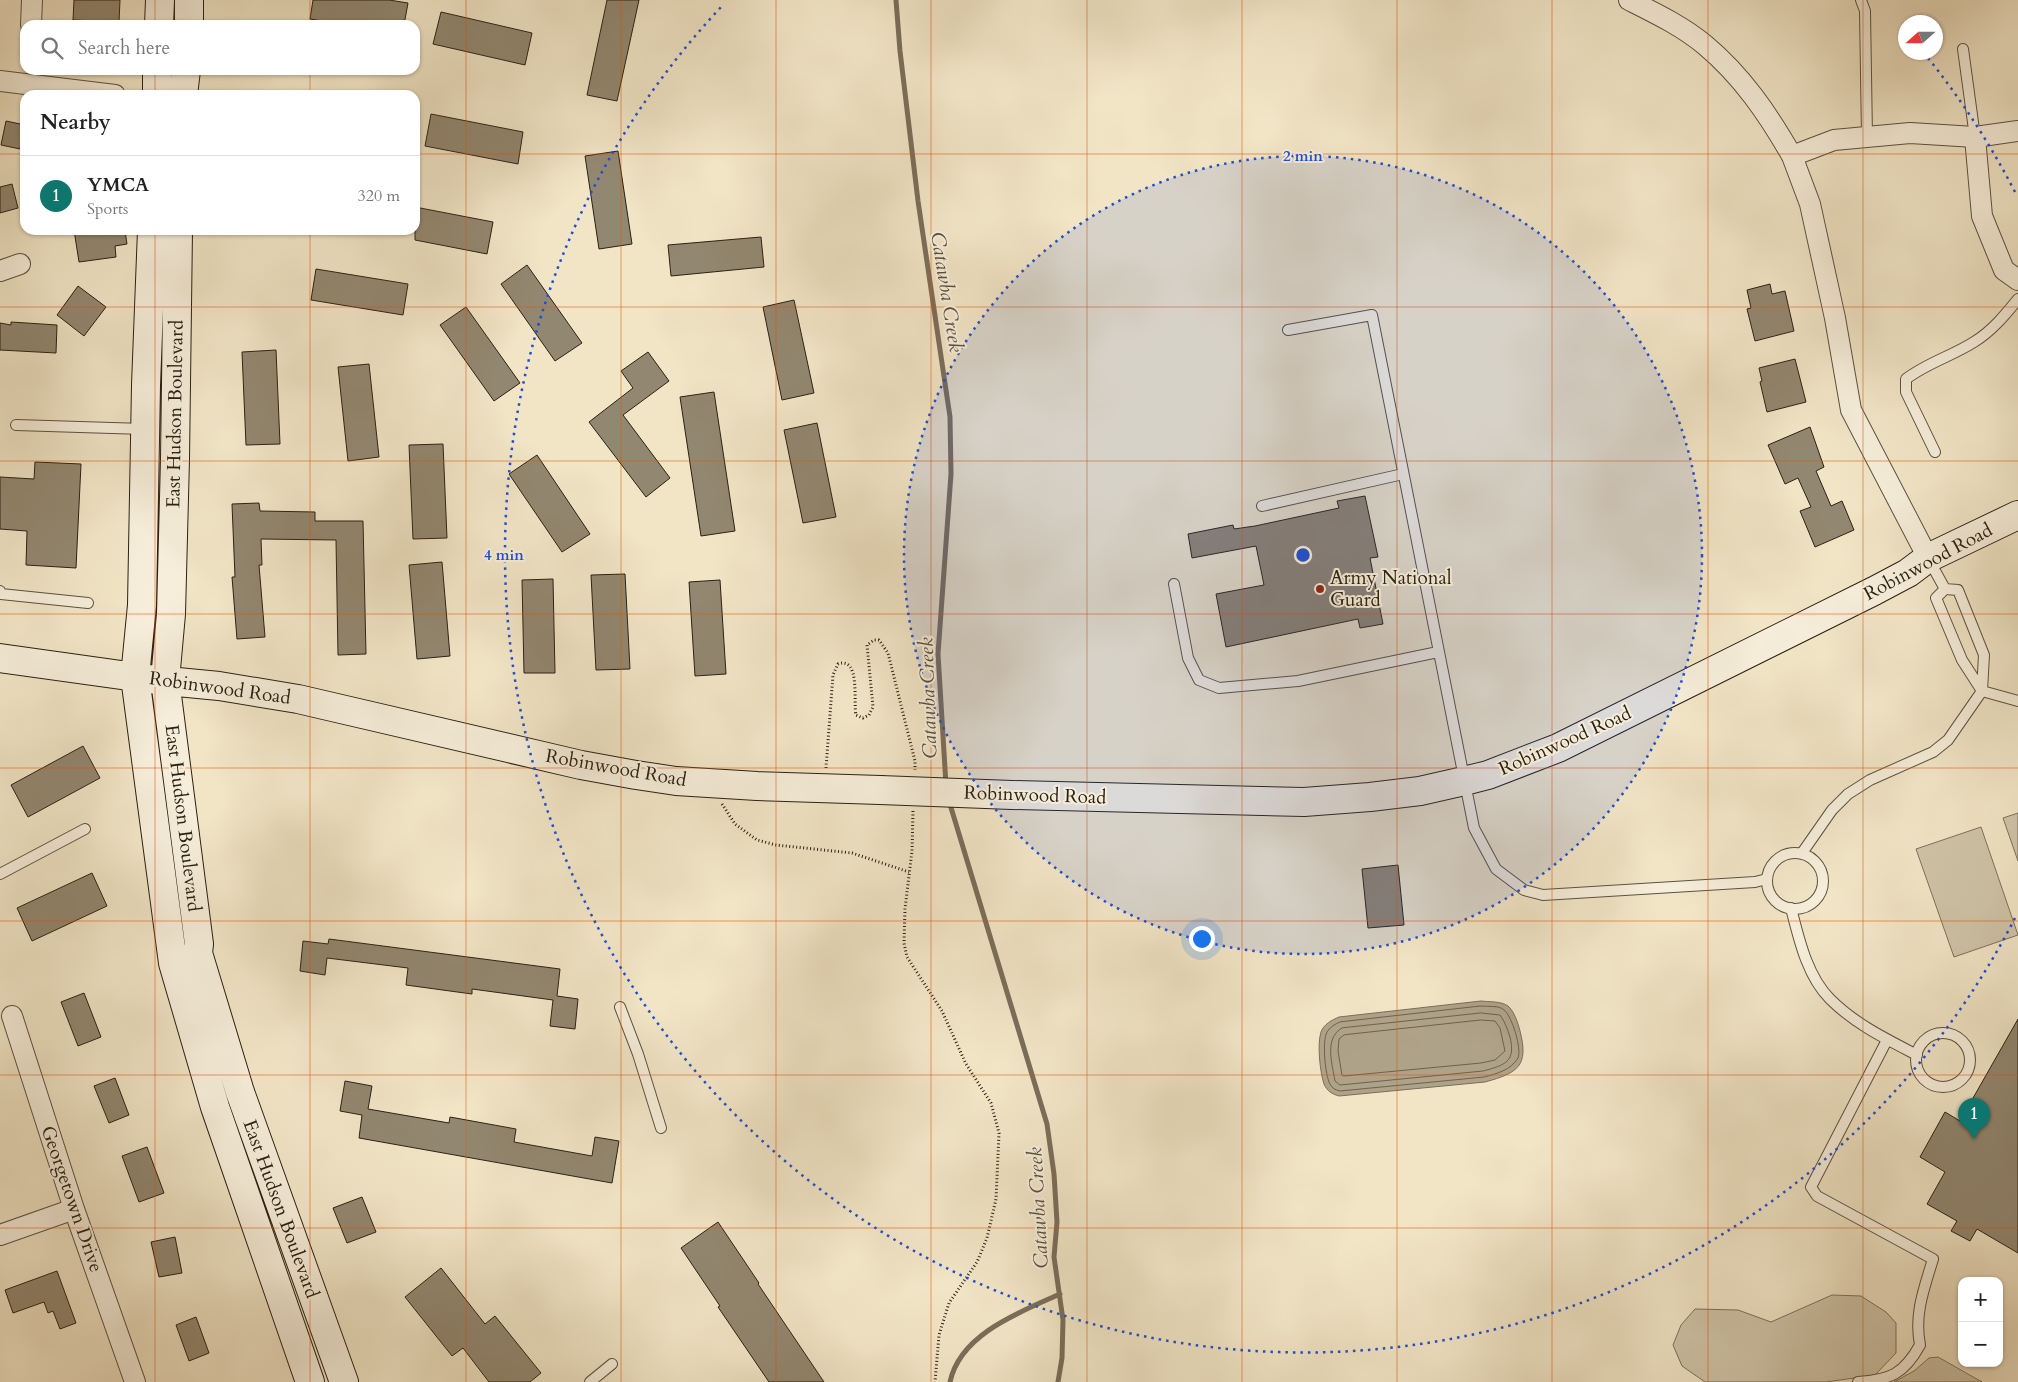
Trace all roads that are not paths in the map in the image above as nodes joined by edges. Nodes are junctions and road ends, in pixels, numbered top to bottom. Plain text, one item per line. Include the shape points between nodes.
1 (32, 0) edge
2 (160, 0) edge
3 (190, 0) edge
4 (1629, 0) edge
5 (1861, 0) edge
6 (31, 20) edge
7 (159, 20) edge
8 (189, 20) edge
9 (1963, 49) dead end
10 (157, 75) edge
11 (185, 75) edge
12 (30, 77) edge
13 (0, 81) edge
14 (91, 90) edge
15 (156, 90) edge
16 (184, 90) edge
17 (2018, 131) edge
18 (1867, 137) junction
19 (1974, 137) junction
20 (1792, 156) junction
21 (152, 235) edge
22 (178, 235) edge
23 (20, 264) dead end
24 (0, 271) edge
25 (2018, 280) edge
26 (2018, 298) edge
27 (1288, 330) dead end
28 (16, 425) dead end
29 (145, 429) junction
30 (1936, 452) dead end
31 (1403, 474) junction
32 (1262, 506) dead end
33 (2018, 516) edge
34 (1928, 558) junction
35 (1174, 584) dead end
36 (1945, 589) junction
37 (0, 593) edge
38 (88, 603) dead end
39 (1438, 652) junction
40 (0, 658) edge
41 (135, 677) junction
42 (165, 680) junction
43 (1982, 691) junction
44 (2018, 701) edge
45 (1464, 781) junction
46 (85, 829) dead end
47 (1802, 853) junction
48 (0, 874) edge
49 (1767, 883) junction
50 (1795, 908) junction
51 (620, 1007) dead end
52 (12, 1016) dead end
53 (1887, 1040) junction
54 (1917, 1055) junction
55 (661, 1128) dead end
56 (74, 1209) junction
57 (0, 1235) edge
58 (612, 1364) dead end
59 (135, 1382) edge
60 (310, 1382) edge
61 (344, 1382) edge
62 (590, 1382) edge
63 (1858, 1382) edge

1 - 6 street
2 - 7 main road
3 - 8 main road
4 - 20 street via 1667,19 1704,44 1736,74 1770,117
5 - 18 lane via 1865,11
9 - 19 lane
10 - 15 main road
11 - 16 main road
12 - 13 street
12 - 14 street
17 - 19 street
18 - 19 street via 1910,133
18 - 20 street via 1834,140
19 - 25 street via 1982,216 2004,270
20 - 34 street via 1810,204 1851,410
21 - 29 main road, East Hudson Boulevard
22 - 42 main road, East Hudson Boulevard via 171,614
23 - 24 street
26 - 30 lane via 2001,320 1974,342 1906,379 1906,392
27 - 31 lane via 1372,315
28 - 29 lane
29 - 41 main road, East Hudson Boulevard via 142,605
31 - 32 lane
31 - 39 lane
33 - 34 main road, Robinwood Road
34 - 36 lane
34 - 45 main road, Robinwood Road via 1874,591 1558,748
35 - 39 lane via 1188,658 1199,680 1219,688 1298,681
36 - 43 lane via 1936,598 1962,660
36 - 43 lane via 1958,590 1984,655
37 - 38 lane
39 - 45 lane
40 - 41 main road, Robinwood Road
41 - 42 main road, Robinwood Road
41 - 60 main road, East Hudson Boulevard via 173,963 215,1107
42 - 45 main road, Robinwood Road, bridge via 298,699 636,776 714,783 1304,802 1420,791
42 - 61 main road, East Hudson Boulevard via 198,953 240,1092
43 - 44 lane
43 - 47 lane via 1948,740 1933,752 1870,780 1848,794 1832,810
45 - 49 lane via 1474,828 1496,869 1524,890 1543,894
46 - 48 lane
47 - 49 lane via 1778,858 1769,871
47 - 50 lane via 1817,864 1823,882 1816,899 1809,905
49 - 50 lane via 1776,901
50 - 53 lane via 1797,932 1812,972 1829,998 1870,1031
51 - 55 lane
52 - 56 street, Georgetown Drive
53 - 54 lane
53 - 63 lane via 1811,1187 1817,1196 1933,1259 1918,1309 1920,1346 1913,1359 1901,1371 1881,1381
54 - 54 lane via 1916,1063 1924,1079 1939,1087 1956,1084 1970,1064 1962,1041 1948,1034 1932,1036
56 - 57 street
56 - 59 street, Georgetown Drive
58 - 62 lane

